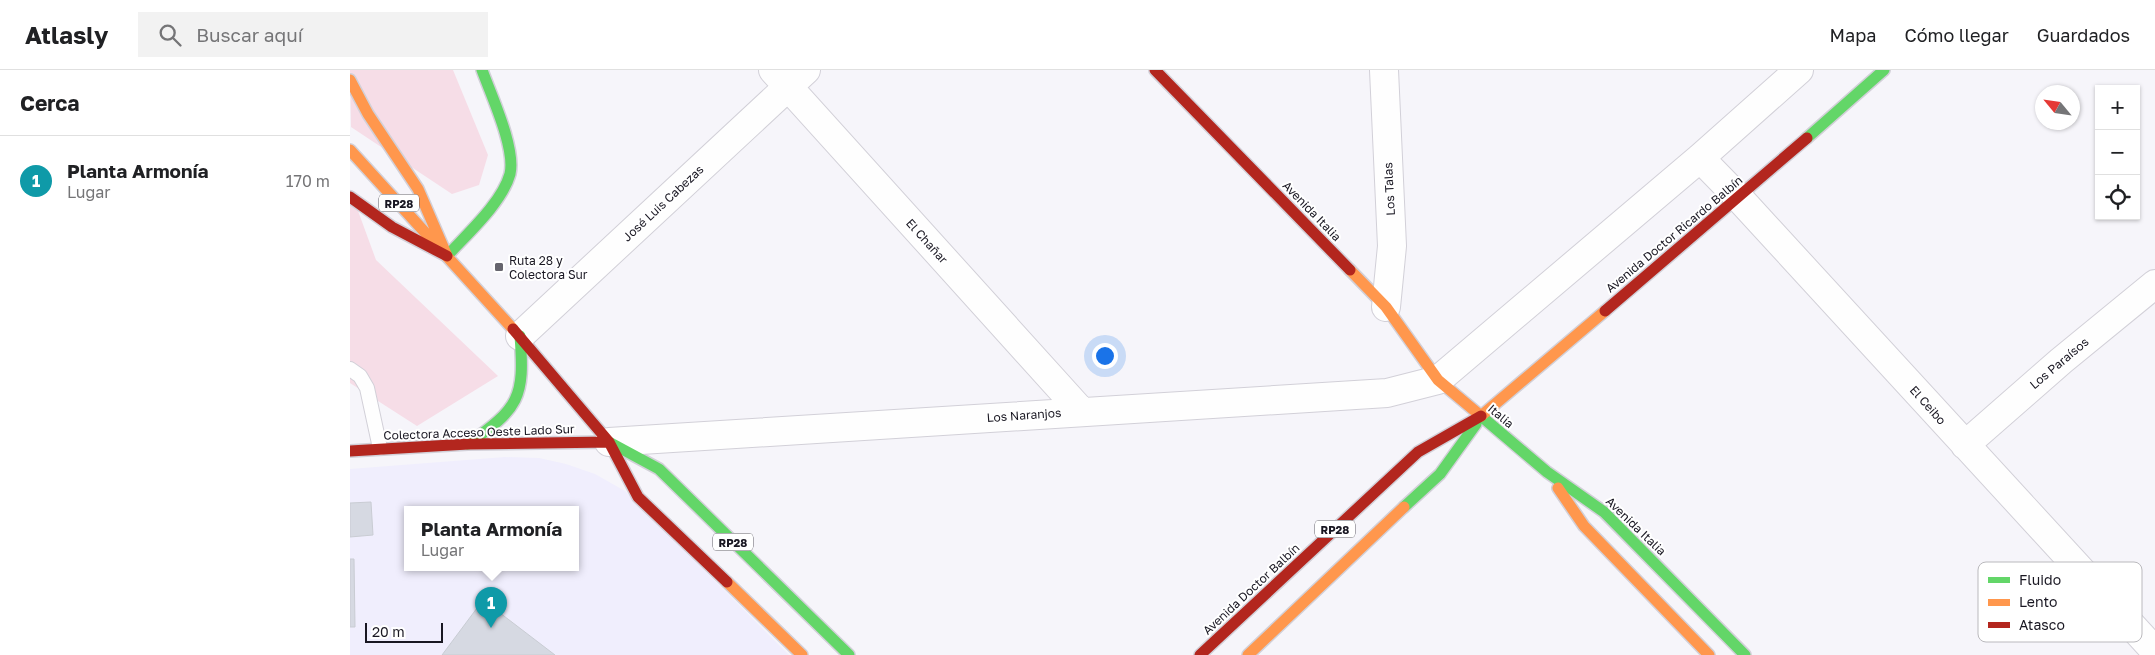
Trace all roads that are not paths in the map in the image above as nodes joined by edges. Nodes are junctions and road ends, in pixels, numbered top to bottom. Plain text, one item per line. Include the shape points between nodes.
1 (482, 70) edge
2 (1155, 70) edge
3 (1384, 70) edge
4 (1799, 70) edge
5 (1884, 70) edge
6 (789, 76) edge
7 (350, 80) edge
8 (350, 150) edge
9 (1700, 158) junction
10 (350, 197) edge
11 (1739, 198) junction
12 (447, 256) junction
13 (2155, 284) edge
14 (1386, 307) junction
15 (520, 336) junction
16 (350, 369) edge
17 (1438, 380) junction
18 (1081, 411) junction
19 (1481, 416) junction
20 (609, 442) junction
21 (468, 444) junction
22 (1965, 445) junction
23 (380, 448) junction
24 (350, 450) edge
25 (1547, 472) junction
26 (2073, 562) edge
27 (2142, 637) edge
28 (2155, 651) edge
29 (802, 655) edge
30 (849, 655) edge
31 (1200, 655) edge
32 (1248, 655) edge
33 (1709, 655) edge
34 (1745, 655) edge

1 - 12 main road via 509,148 511,172 502,191
2 - 14 main road, Avenida Italia
3 - 14 street, Los Talas via 1392,246
4 - 9 street
5 - 11 main road, Avenida Doctor Ricardo Balbín
6 - 15 street, José Luis Cabezas
6 - 18 street, El Chañar
7 - 12 main road via 368,114 418,189
8 - 12 main road, RP28
9 - 11 street, El Ceibo
9 - 17 street
10 - 12 main road via 392,227
11 - 19 main road, Avenida Doctor Ricardo Balbín
11 - 22 street, El Ceibo
12 - 15 main road, RP28
13 - 22 street, Los Paraísos
14 - 17 main road, Avenida Italia
15 - 20 main road, RP28
15 - 21 main road via 521,383 514,404 500,420
16 - 23 lane via 360,376 367,388
17 - 18 street, Los Naranjos via 1387,392
17 - 19 main road, Italia
18 - 20 street, Los Naranjos
19 - 25 main road, Italia
19 - 31 main road, Avenida Doctor Balbín / RP28 via 1418,452
19 - 32 main road, RP28 via 1440,474
20 - 21 main road, Colectora Acceso Oeste Lado Sur
20 - 29 main road, RP28 via 638,497
20 - 30 main road, RP28 via 658,469
21 - 23 main road, Colectora Acceso Oeste Lado Sur
22 - 26 street, El Ceibo
23 - 24 main road, Colectora Acceso Oeste Lado Sur
25 - 33 main road via 1584,526
25 - 34 main road, Avenida Italia via 1604,512
27 - 28 street, El Ceibo

